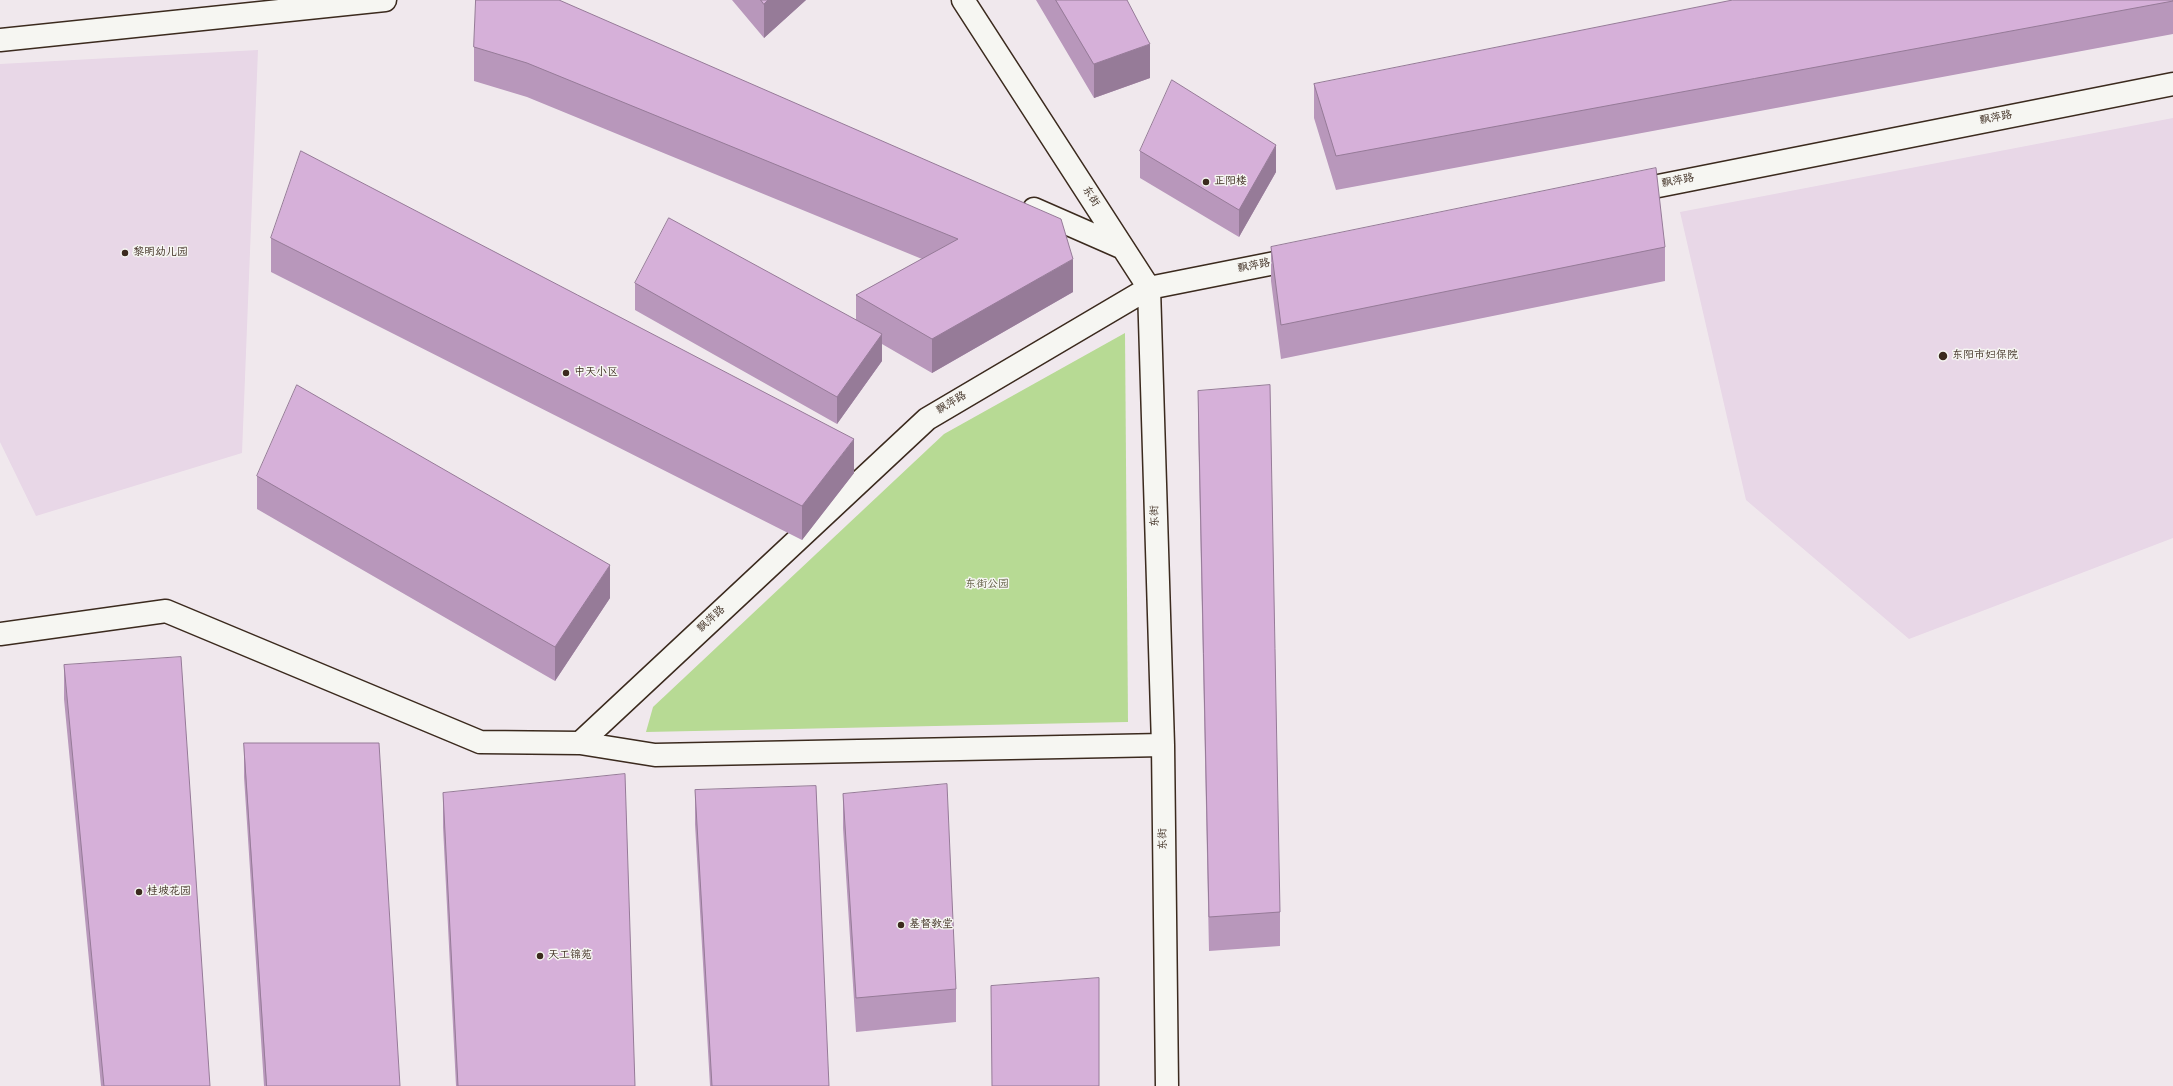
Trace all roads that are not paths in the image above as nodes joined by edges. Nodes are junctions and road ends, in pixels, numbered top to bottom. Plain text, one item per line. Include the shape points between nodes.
1 (386, 0) edge
2 (963, 0) edge
3 (0, 40) edge
4 (2173, 84) edge
5 (1610, 196) edge
6 (1014, 201) edge
7 (1123, 248) junction
8 (1321, 254) edge
9 (1149, 288) junction
10 (0, 634) edge
11 (580, 743) junction
12 (1163, 745) junction
13 (1167, 1086) edge

1 - 3 street
2 - 7 street, 东街
4 - 5 street, 飘萍路
6 - 7 street
7 - 9 street, 东街
8 - 9 street, 飘萍路
9 - 11 street, 飘萍路 via 926,420
9 - 12 street, 东街
10 - 11 street via 166,611 480,742
11 - 12 street via 655,755
12 - 13 street, 东街

